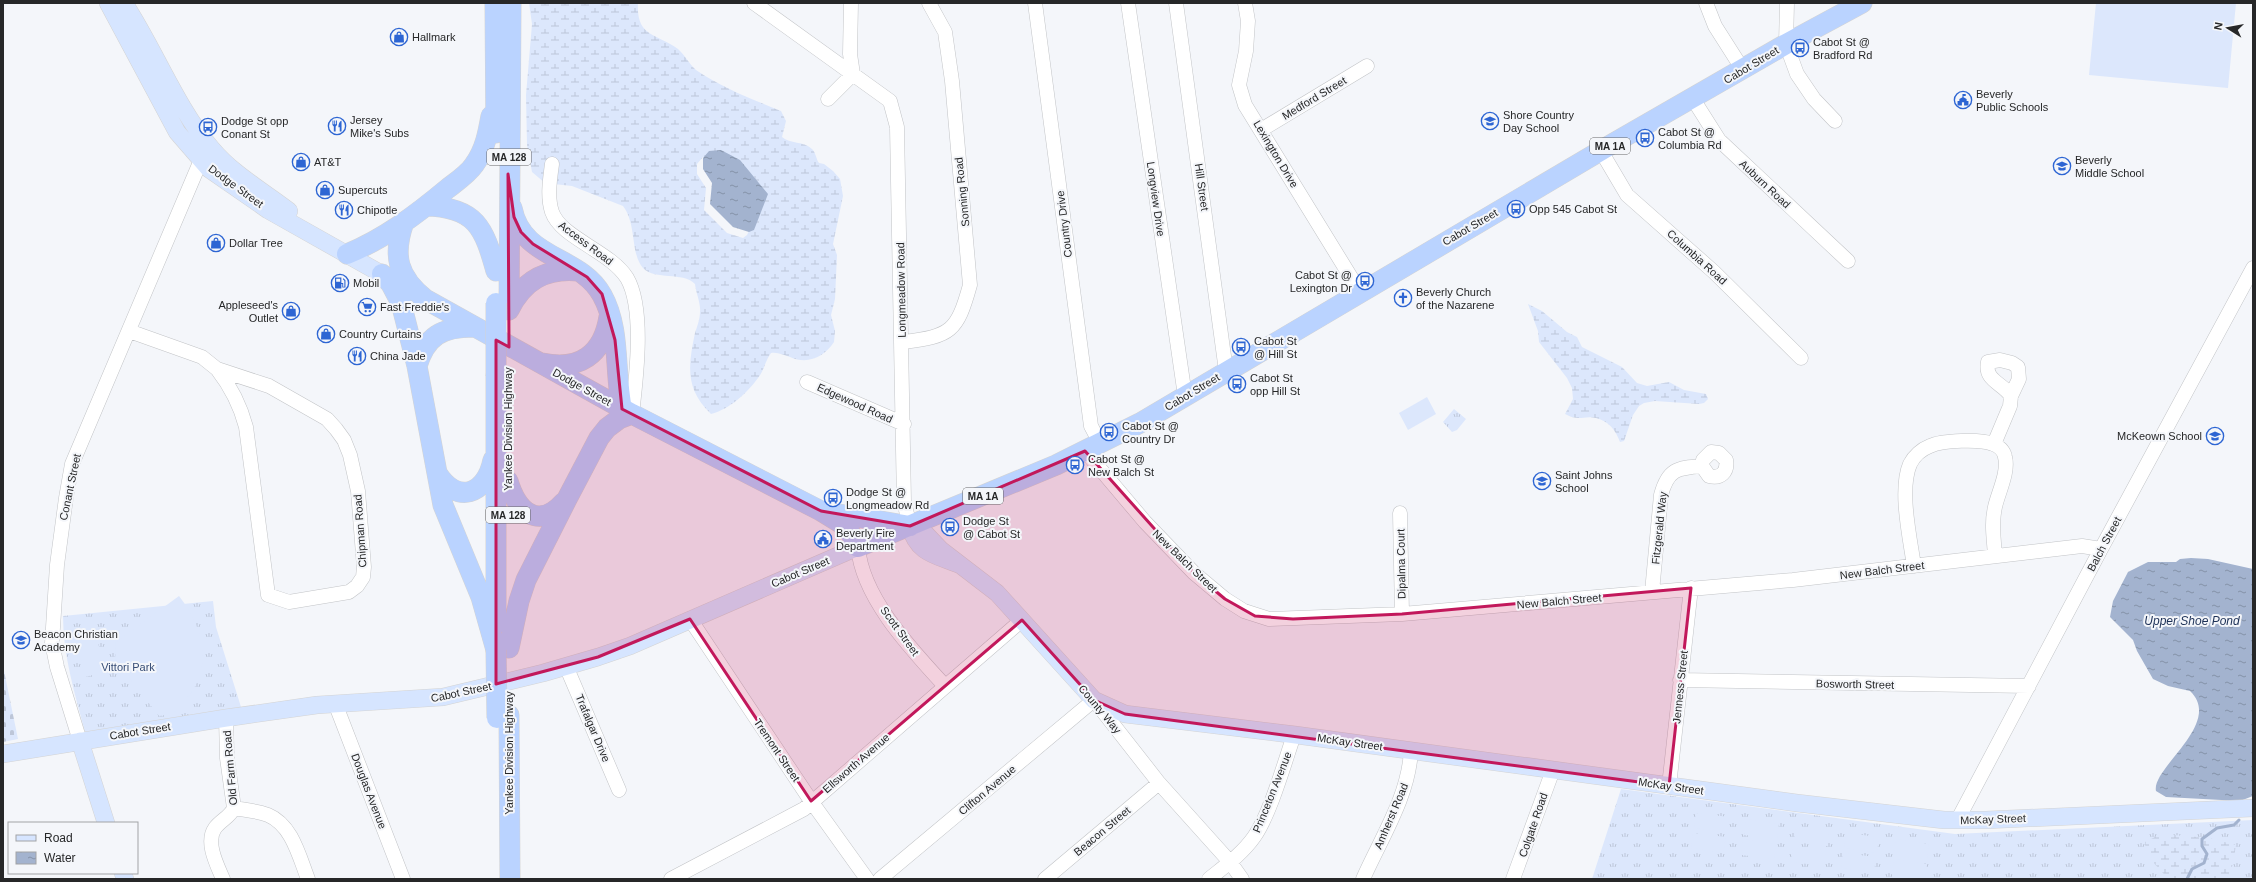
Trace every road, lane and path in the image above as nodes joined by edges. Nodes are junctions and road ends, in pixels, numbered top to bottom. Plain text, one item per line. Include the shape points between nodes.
1 (108, 3) edge
2 (124, 3) edge
3 (495, 3) edge
4 (511, 3) edge
5 (754, 3) edge
6 (851, 3) edge
7 (929, 3) edge
8 (1035, 3) edge
9 (1128, 3) edge
10 (1176, 3) edge
11 (1246, 3) edge
12 (1706, 3) edge
13 (1787, 3) edge
14 (1862, 3) edge
15 (1786, 44) junction
16 (1367, 66) dead end
17 (1743, 70) junction
18 (495, 72) junction
19 (853, 74) junction
20 (828, 99) dead end
21 (1693, 99) junction
22 (1835, 121) dead end
23 (1261, 130) junction
24 (1601, 151) junction
25 (206, 154) junction
26 (552, 164) dead end
27 (508, 174) junction
28 (426, 206) junction
29 (404, 222) junction
30 (347, 254) junction
31 (1848, 261) dead end
32 (2253, 268) edge
33 (496, 271) junction
34 (578, 271) junction
35 (382, 274) junction
36 (1360, 292) junction
37 (425, 299) junction
38 (502, 307) junction
39 (610, 313) junction
40 (473, 327) junction
41 (129, 332) junction
42 (903, 342) junction
43 (1801, 358) dead end
44 (536, 362) junction
45 (417, 366) junction
46 (217, 369) junction
47 (1226, 371) junction
48 (502, 379) junction
49 (807, 382) dead end
50 (587, 390) junction
51 (1185, 396) junction
52 (2011, 396) dead end
53 (627, 412) junction
54 (904, 424) junction
55 (599, 438) junction
56 (496, 441) junction
57 (1994, 444) junction
58 (1093, 447) junction
59 (1702, 466) dead end
60 (437, 473) junction
61 (508, 481) junction
62 (567, 499) junction
63 (821, 511) junction
64 (1400, 513) dead end
65 (910, 526) junction
66 (858, 547) junction
67 (2101, 549) junction
68 (1995, 556) junction
69 (1914, 566) junction
70 (1691, 588) junction
71 (1652, 592) junction
72 (1402, 614) junction
73 (690, 619) junction
74 (1022, 620) junction
75 (502, 649) junction
76 (566, 666) junction
77 (1680, 680) junction
78 (945, 686) junction
79 (2029, 686) junction
80 (1094, 700) junction
81 (335, 703) junction
82 (503, 716) junction
83 (226, 718) junction
84 (1294, 734) junction
85 (80, 741) junction
86 (1411, 750) junction
87 (3, 754) edge
88 (1552, 770) junction
89 (1159, 783) junction
90 (1668, 786) junction
91 (619, 790) dead end
92 (811, 801) junction
93 (234, 808) junction
94 (2253, 808) edge
95 (1957, 821) junction
96 (106, 822) edge
97 (1230, 862) junction
98 (692, 875) edge
99 (223, 879) edge
100 (308, 879) edge
101 (403, 879) edge
102 (496, 879) edge
103 (510, 879) edge
104 (671, 879) edge
105 (867, 879) edge
106 (880, 879) edge
107 (1045, 879) edge
108 (1209, 879) edge
109 (1242, 879) edge
110 (1363, 879) edge
111 (1513, 879) edge

1 - 25 main road, Dodge Street via 177,132
2 - 25 main road, Dodge Street via 190,117
3 - 18 highway, Yankee Division Highway / MA 128
4 - 27 highway, Yankee Division Highway / MA 128
5 - 19 street, Longmeadow Road
6 - 19 street via 850,54
7 - 42 street, Sonning Road via 945,32 970,285 964,309 955,326 943,335
8 - 58 street, Country Drive
9 - 51 street, Longview Drive
10 - 47 street, Hill Street
11 - 23 street, Lexington Drive via 1246,51 1239,85 1245,105
12 - 17 street via 1715,26
13 - 15 street
14 - 15 highway, Cabot Street / MA 1A
15 - 17 highway, Cabot Street / MA 1A
15 - 22 street via 1797,74 1807,90
16 - 23 street, Medford Street
17 - 21 highway, Cabot Street / MA 1A
18 - 28 highway via 489,130 480,155 464,176
18 - 33 highway, Yankee Division Highway / MA 128
19 - 20 street
19 - 42 street, Longmeadow Road via 890,101 897,127
21 - 24 highway, Cabot Street / MA 1A
21 - 31 street, Auburn Road via 1719,140
23 - 36 street, Lexington Drive
24 - 36 highway, Cabot Street / MA 1A
24 - 43 street, Columbia Road via 1627,195 1714,272
25 - 30 main road, Dodge Street via 209,168 268,210
25 - 41 street, Conant Street
26 - 53 street, Access Road via 550,202 556,221 616,264 631,287 637,322 636,371
27 - 34 highway via 514,217 521,232 534,244
27 - 38 highway, Yankee Division Highway / MA 128
28 - 29 highway
28 - 33 highway via 448,208 470,216 483,232
29 - 30 highway via 373,242
29 - 37 highway via 398,245 399,264 407,283
30 - 35 main road, Dodge Street
32 - 67 street, Balch Street
33 - 38 highway, Yankee Division Highway / MA 128
34 - 38 highway via 555,271 536,277
34 - 39 highway via 602,294
35 - 37 main road, Dodge Street
35 - 45 highway via 391,284 401,303
36 - 47 highway, Cabot Street / MA 1A
37 - 40 highway, Dodge Street
38 - 48 highway, Yankee Division Highway / MA 128
39 - 44 highway via 598,347 582,360 562,365
39 - 53 highway
40 - 44 highway, Dodge Street
40 - 45 highway via 453,328 437,334 424,347
41 - 46 street, Chipman Road via 202,356
41 - 85 street, Conant Street via 72,464 57,565 52,643
42 - 54 street, Longmeadow Road
44 - 50 highway, Dodge Street
45 - 60 highway
46 - 46 street, Chipman Road via 269,386 313,410 327,419 344,440 358,491 364,567 363,577 349,592 289,602 268,595 246,427 241,406 230,385
47 - 51 highway, Cabot Street / MA 1A
48 - 56 highway, Yankee Division Highway / MA 128
48 - 61 highway, Yankee Division Highway / MA 128
49 - 54 street, Edgewood Road
50 - 53 highway, Dodge Street
50 - 55 highway via 600,407 602,418
51 - 58 highway, Cabot Street / MA 1A
52 - 57 street via 2010,406
53 - 55 highway
53 - 63 highway, Dodge Street
54 - 65 street, Longmeadow Road via 904,502
55 - 62 highway
56 - 60 highway via 489,476 478,489 471,492 455,491
56 - 75 highway, Yankee Division Highway / MA 128
57 - 68 street via 2001,449 2005,458 1992,525
57 - 69 street via 1948,442 1931,445 1915,456 1908,470 1906,495
58 - 65 highway, Cabot Street / MA 1A
58 - 72 street, New Balch Street via 1145,522 1194,573 1244,611 1269,619
59 - 71 street, Fitzgerald Way via 1676,470 1669,475 1664,484
60 - 75 highway via 447,516
61 - 62 highway via 516,502 535,516 550,514
61 - 75 highway, Yankee Division Highway / MA 128
62 - 75 highway via 526,580
63 - 65 highway, Dodge Street
63 - 66 highway, Dodge Street via 847,527
64 - 72 street, Dipalma Court
65 - 66 highway, Cabot Street / MA 1A
65 - 74 main road, County Way via 913,538 920,547 960,565 991,588
66 - 73 main road, Cabot Street
66 - 78 street, Scott Street via 860,564 884,612 910,648
67 - 68 street, New Balch Street via 2082,546
67 - 79 street, Balch Street
68 - 69 street, New Balch Street
69 - 70 street, New Balch Street
70 - 71 street, New Balch Street
70 - 77 street, Jenness Street
71 - 72 street, New Balch Street
73 - 76 main road, Cabot Street via 614,652
73 - 92 street, Tremont Street
74 - 78 street, Ellsworth Avenue
74 - 80 main road, County Way
75 - 82 highway, Yankee Division Highway / MA 128, bridge
76 - 81 main road, Cabot Street via 443,697
76 - 91 street, Trafalgar Drive
77 - 79 street, Bosworth Street
77 - 90 street, Jenness Street
78 - 92 street, Ellsworth Avenue
79 - 95 street, Balch Street
80 - 84 main road, McKay Street via 1125,714
80 - 89 street, County Way
80 - 106 street, Clifton Avenue
81 - 83 main road, Cabot Street
81 - 101 street, Douglas Avenue
82 - 102 highway, Yankee Division Highway / MA 128
82 - 103 highway, Yankee Division Highway / MA 128
83 - 85 main road, Cabot Street
83 - 93 street, Old Farm Road via 227,758
84 - 86 main road, McKay Street
84 - 97 street, Princeton Avenue via 1271,800 1255,836
85 - 87 main road, Cabot Street
85 - 96 main road, Conant Street
86 - 88 main road, McKay Street
86 - 110 street, Amherst Road via 1411,765 1405,785
88 - 90 main road, McKay Street
88 - 111 street, Colgate Road
89 - 97 street, County Way
89 - 107 street, Beacon Street
90 - 95 main road, McKay Street
92 - 98 street, Ellsworth Avenue via 804,809
92 - 105 street, Tremont Street
93 - 99 street, Old Farm Road via 212,834 211,842
93 - 100 street via 267,815 283,825 296,848
94 - 95 main road, McKay Street
97 - 108 street, Princeton Avenue
97 - 109 street, County Way
98 - 104 street, Ellsworth Avenue

